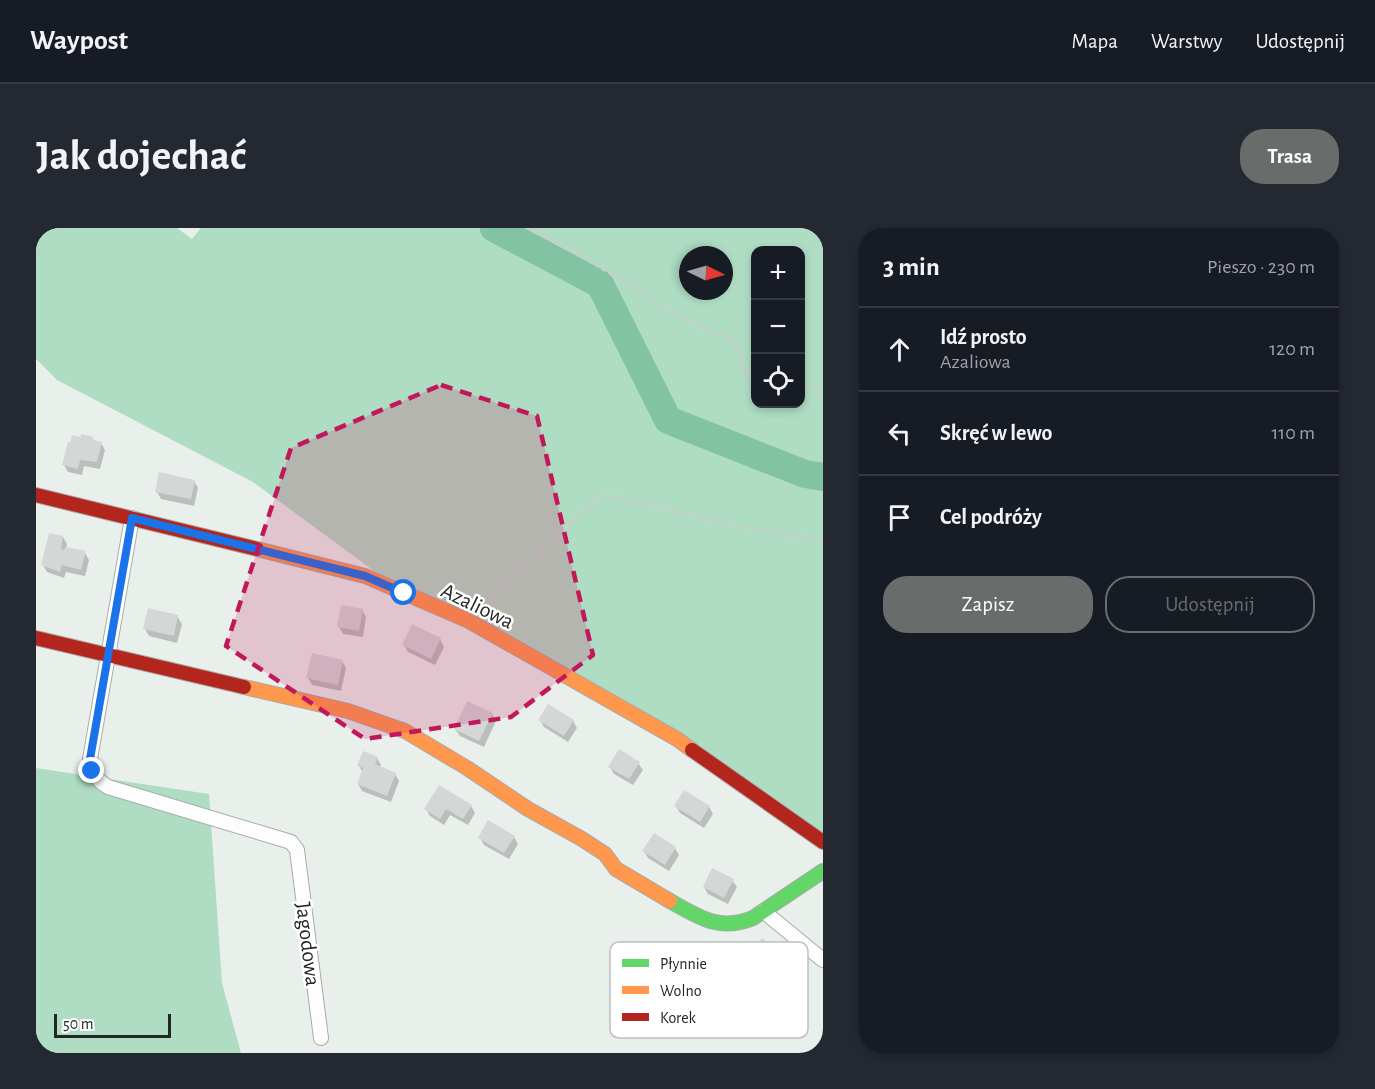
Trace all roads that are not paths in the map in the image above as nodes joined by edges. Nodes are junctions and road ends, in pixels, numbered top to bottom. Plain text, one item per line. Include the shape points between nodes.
1 (36, 495) edge
2 (132, 518) junction
3 (36, 638) edge
4 (108, 655) junction
5 (823, 842) edge
6 (823, 871) edge
7 (763, 911) junction
8 (801, 942) edge
9 (808, 948) edge
10 (823, 960) edge
11 (321, 1038) dead end

1 - 2 street, Azaliowa
2 - 4 street
2 - 5 street, Azaliowa via 365,576 469,621 677,740
3 - 4 street
4 - 7 street via 348,711 405,731 528,809 582,838 605,854 616,869 703,920 742,923
4 - 11 street, Jagodowa via 90,759 99,782 291,842 297,850
6 - 7 street
7 - 8 street
9 - 10 street

